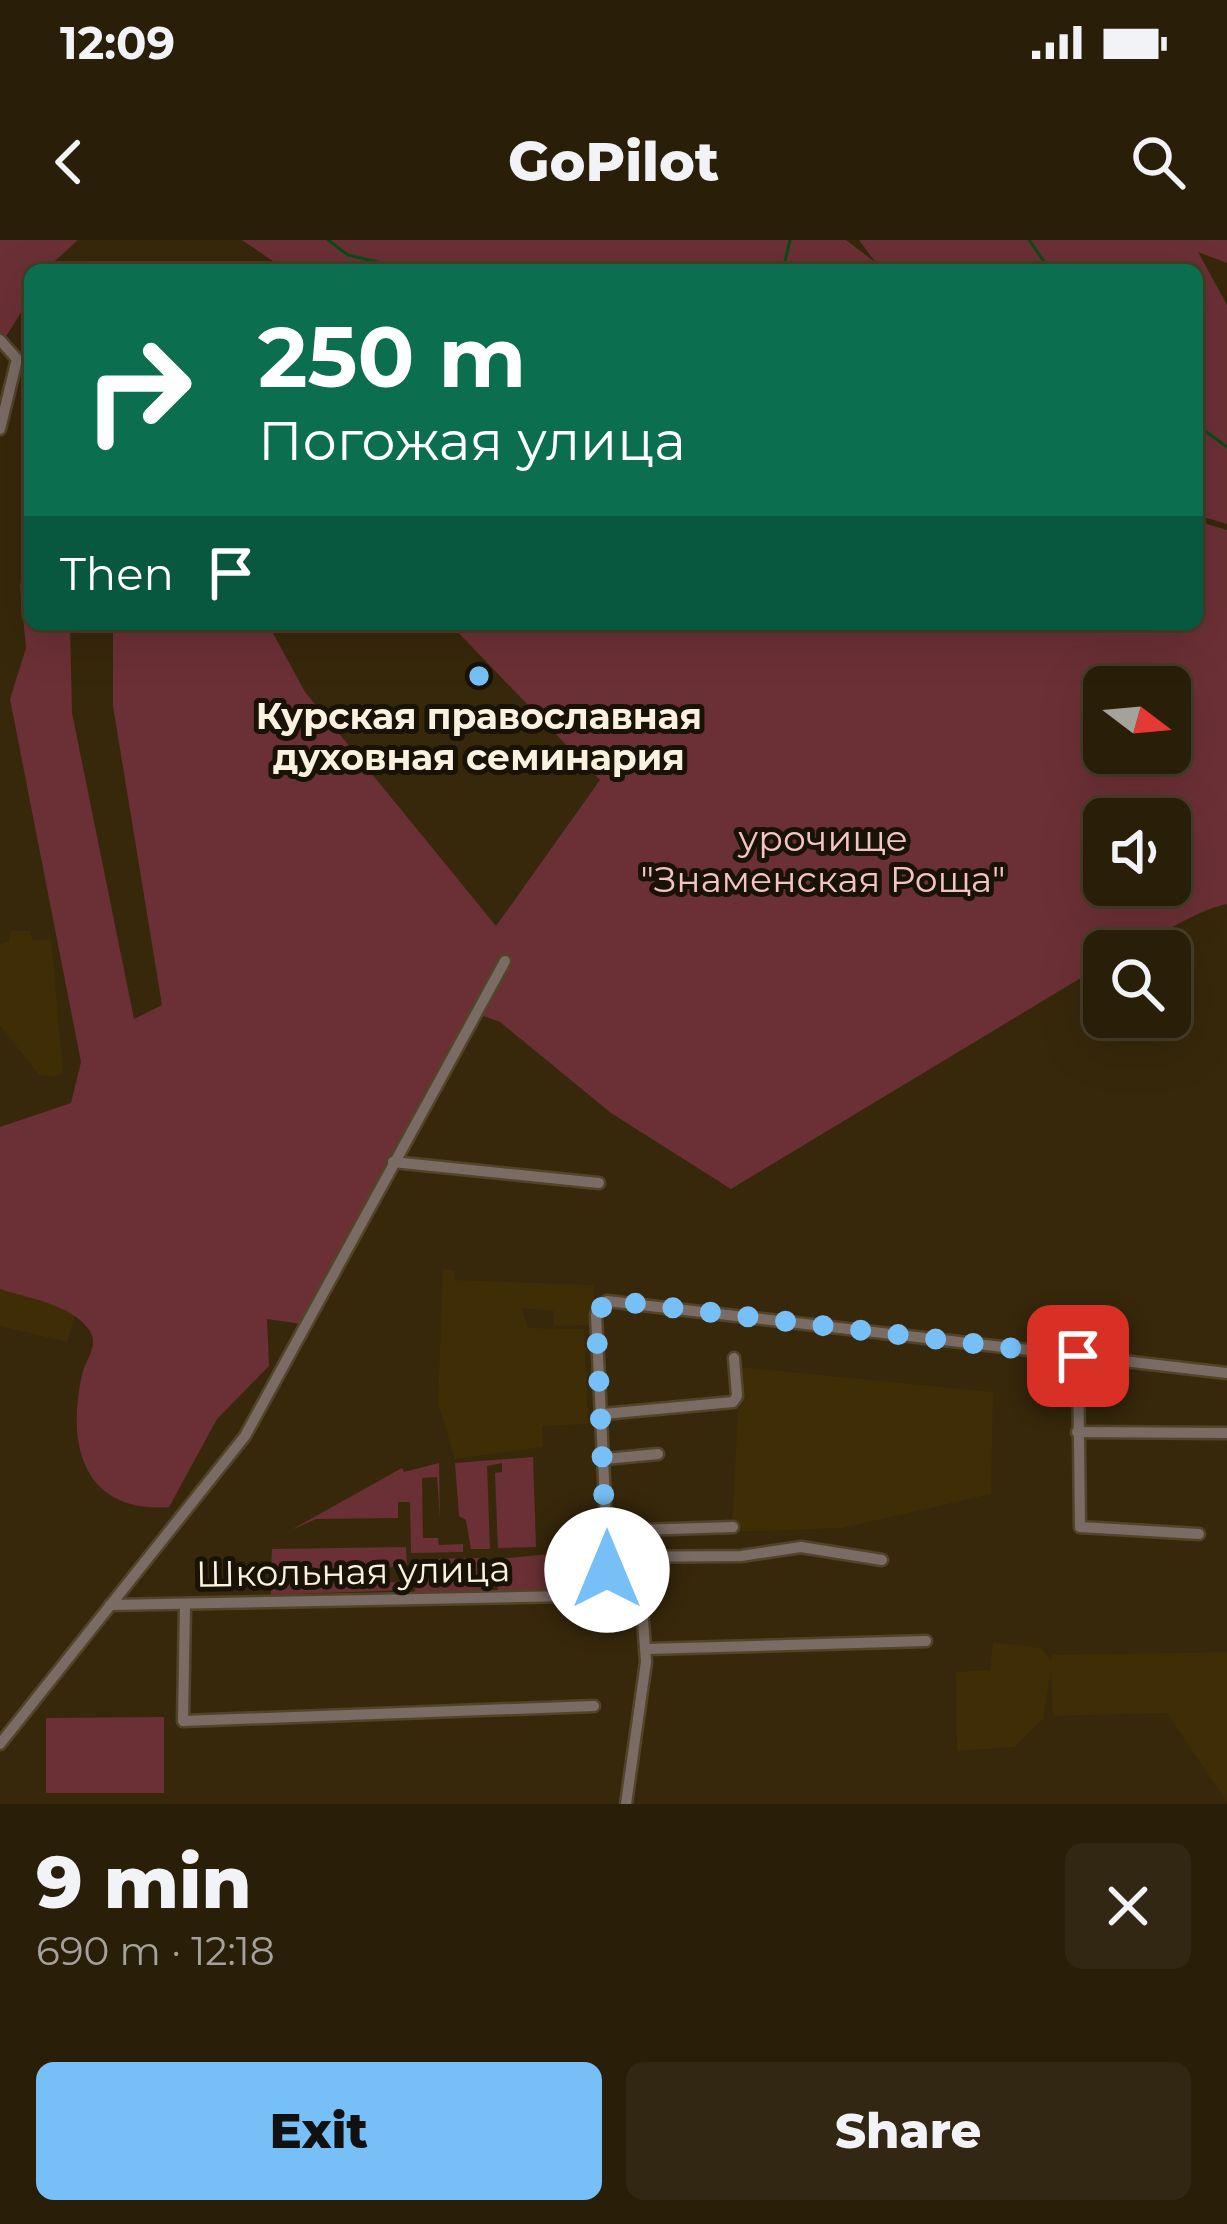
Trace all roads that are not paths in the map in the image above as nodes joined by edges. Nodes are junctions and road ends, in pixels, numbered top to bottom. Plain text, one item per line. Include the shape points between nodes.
1 (0, 340) edge
2 (0, 429) edge
3 (505, 961) dead end
4 (393, 1162) junction
5 (598, 1183) dead end
6 (1078, 1356) junction
7 (734, 1358) dead end
8 (1227, 1373) edge
9 (603, 1414) junction
10 (1077, 1432) junction
11 (1227, 1433) edge
12 (658, 1454) dead end
13 (605, 1459) junction
14 (733, 1527) dead end
15 (607, 1531) junction
16 (1199, 1534) dead end
17 (882, 1560) dead end
18 (607, 1564) junction
19 (110, 1605) junction
20 (184, 1605) junction
21 (926, 1641) dead end
22 (646, 1649) junction
23 (594, 1706) dead end
24 (0, 1744) edge
25 (626, 1804) edge

1 - 2 street via 13,350 16,368
3 - 4 street
4 - 5 street
4 - 19 street via 245,1436
6 - 8 street
6 - 9 street via 607,1300 596,1315
6 - 10 street
7 - 9 street via 733,1402
9 - 13 street
10 - 11 street
10 - 16 street via 1080,1527
12 - 13 street
13 - 15 street
14 - 15 street
15 - 18 street
17 - 18 street via 801,1546
18 - 20 street, Школьная улица via 596,1589 570,1596
18 - 22 street via 641,1592
19 - 20 street, Школьная улица
19 - 24 street
20 - 23 street via 183,1721
21 - 22 street
22 - 25 street

